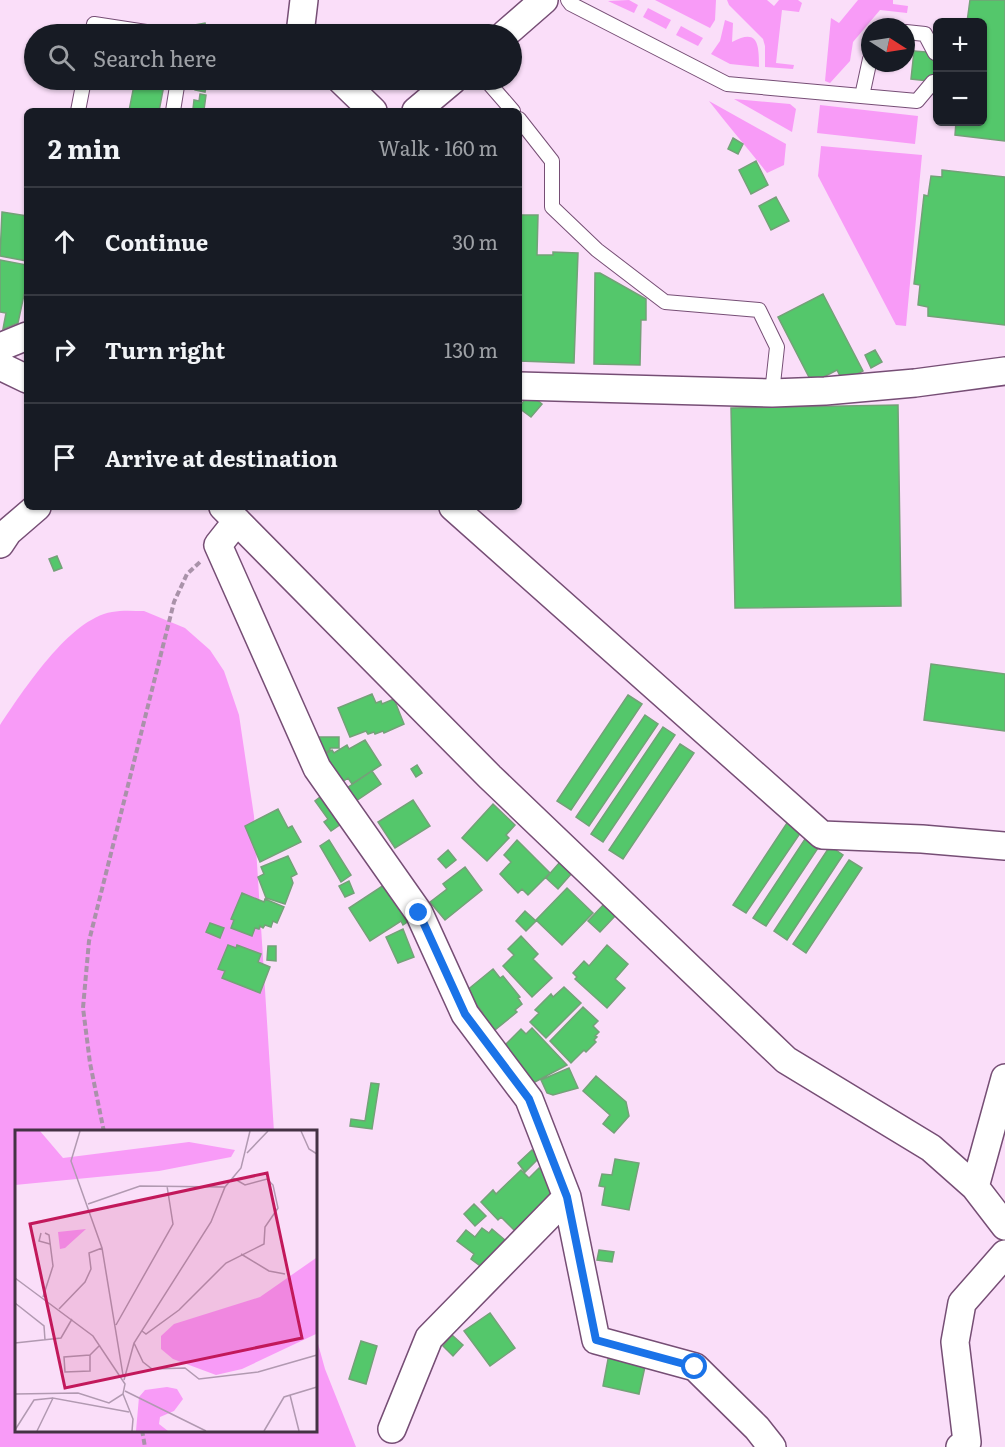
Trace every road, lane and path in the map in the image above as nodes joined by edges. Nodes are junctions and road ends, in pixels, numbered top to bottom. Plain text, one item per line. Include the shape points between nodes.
1 (304, 0) edge
2 (544, 0) edge
3 (568, 0) edge
4 (301, 24) edge
5 (516, 24) edge
6 (915, 33) edge
7 (933, 49) edge
8 (867, 72) edge
9 (933, 82) dead end
10 (82, 90) edge
11 (176, 90) edge
12 (351, 90) edge
13 (441, 90) edge
14 (495, 90) edge
15 (862, 96) junction
16 (79, 108) edge
17 (173, 108) edge
18 (370, 108) edge
19 (420, 108) edge
20 (510, 108) edge
21 (522, 122) edge
22 (24, 337) edge
23 (0, 346) edge
24 (0, 356) edge
25 (24, 358) edge
26 (0, 366) edge
27 (1005, 371) edge
28 (24, 378) edge
29 (522, 386) edge
30 (772, 393) junction
31 (34, 510) edge
32 (456, 510) edge
33 (230, 514) edge
34 (0, 544) edge
35 (218, 545) junction
36 (1005, 846) edge
37 (1005, 1078) edge
38 (104, 1130) edge
39 (975, 1187) junction
40 (567, 1197) junction
41 (1005, 1226) edge
42 (1005, 1254) edge
43 (392, 1429) dead end
44 (142, 1432) edge
45 (145, 1447) edge
46 (772, 1447) edge
47 (960, 1447) edge

1 - 4 street
2 - 5 street
3 - 15 lane via 727,84
6 - 7 lane via 925,34
8 - 15 lane
9 - 15 lane via 916,101
10 - 16 lane
11 - 17 lane
12 - 18 street
13 - 19 street
14 - 20 lane
21 - 30 lane via 552,161 552,207 597,250 665,302 759,310 777,347
22 - 23 street
24 - 25 street
26 - 28 street
27 - 30 street via 915,383
29 - 30 street
31 - 34 street
32 - 36 street via 822,835
33 - 35 street
33 - 39 street via 490,777 786,1060 931,1148
35 - 38 path via 187,574 174,602 89,941 83,1008
35 - 40 street via 317,768 419,913 465,1014 529,1099
37 - 39 street
39 - 41 street
40 - 43 street via 429,1338
40 - 46 street via 596,1340 695,1367
42 - 47 street via 962,1303 955,1342 967,1442
44 - 45 path

